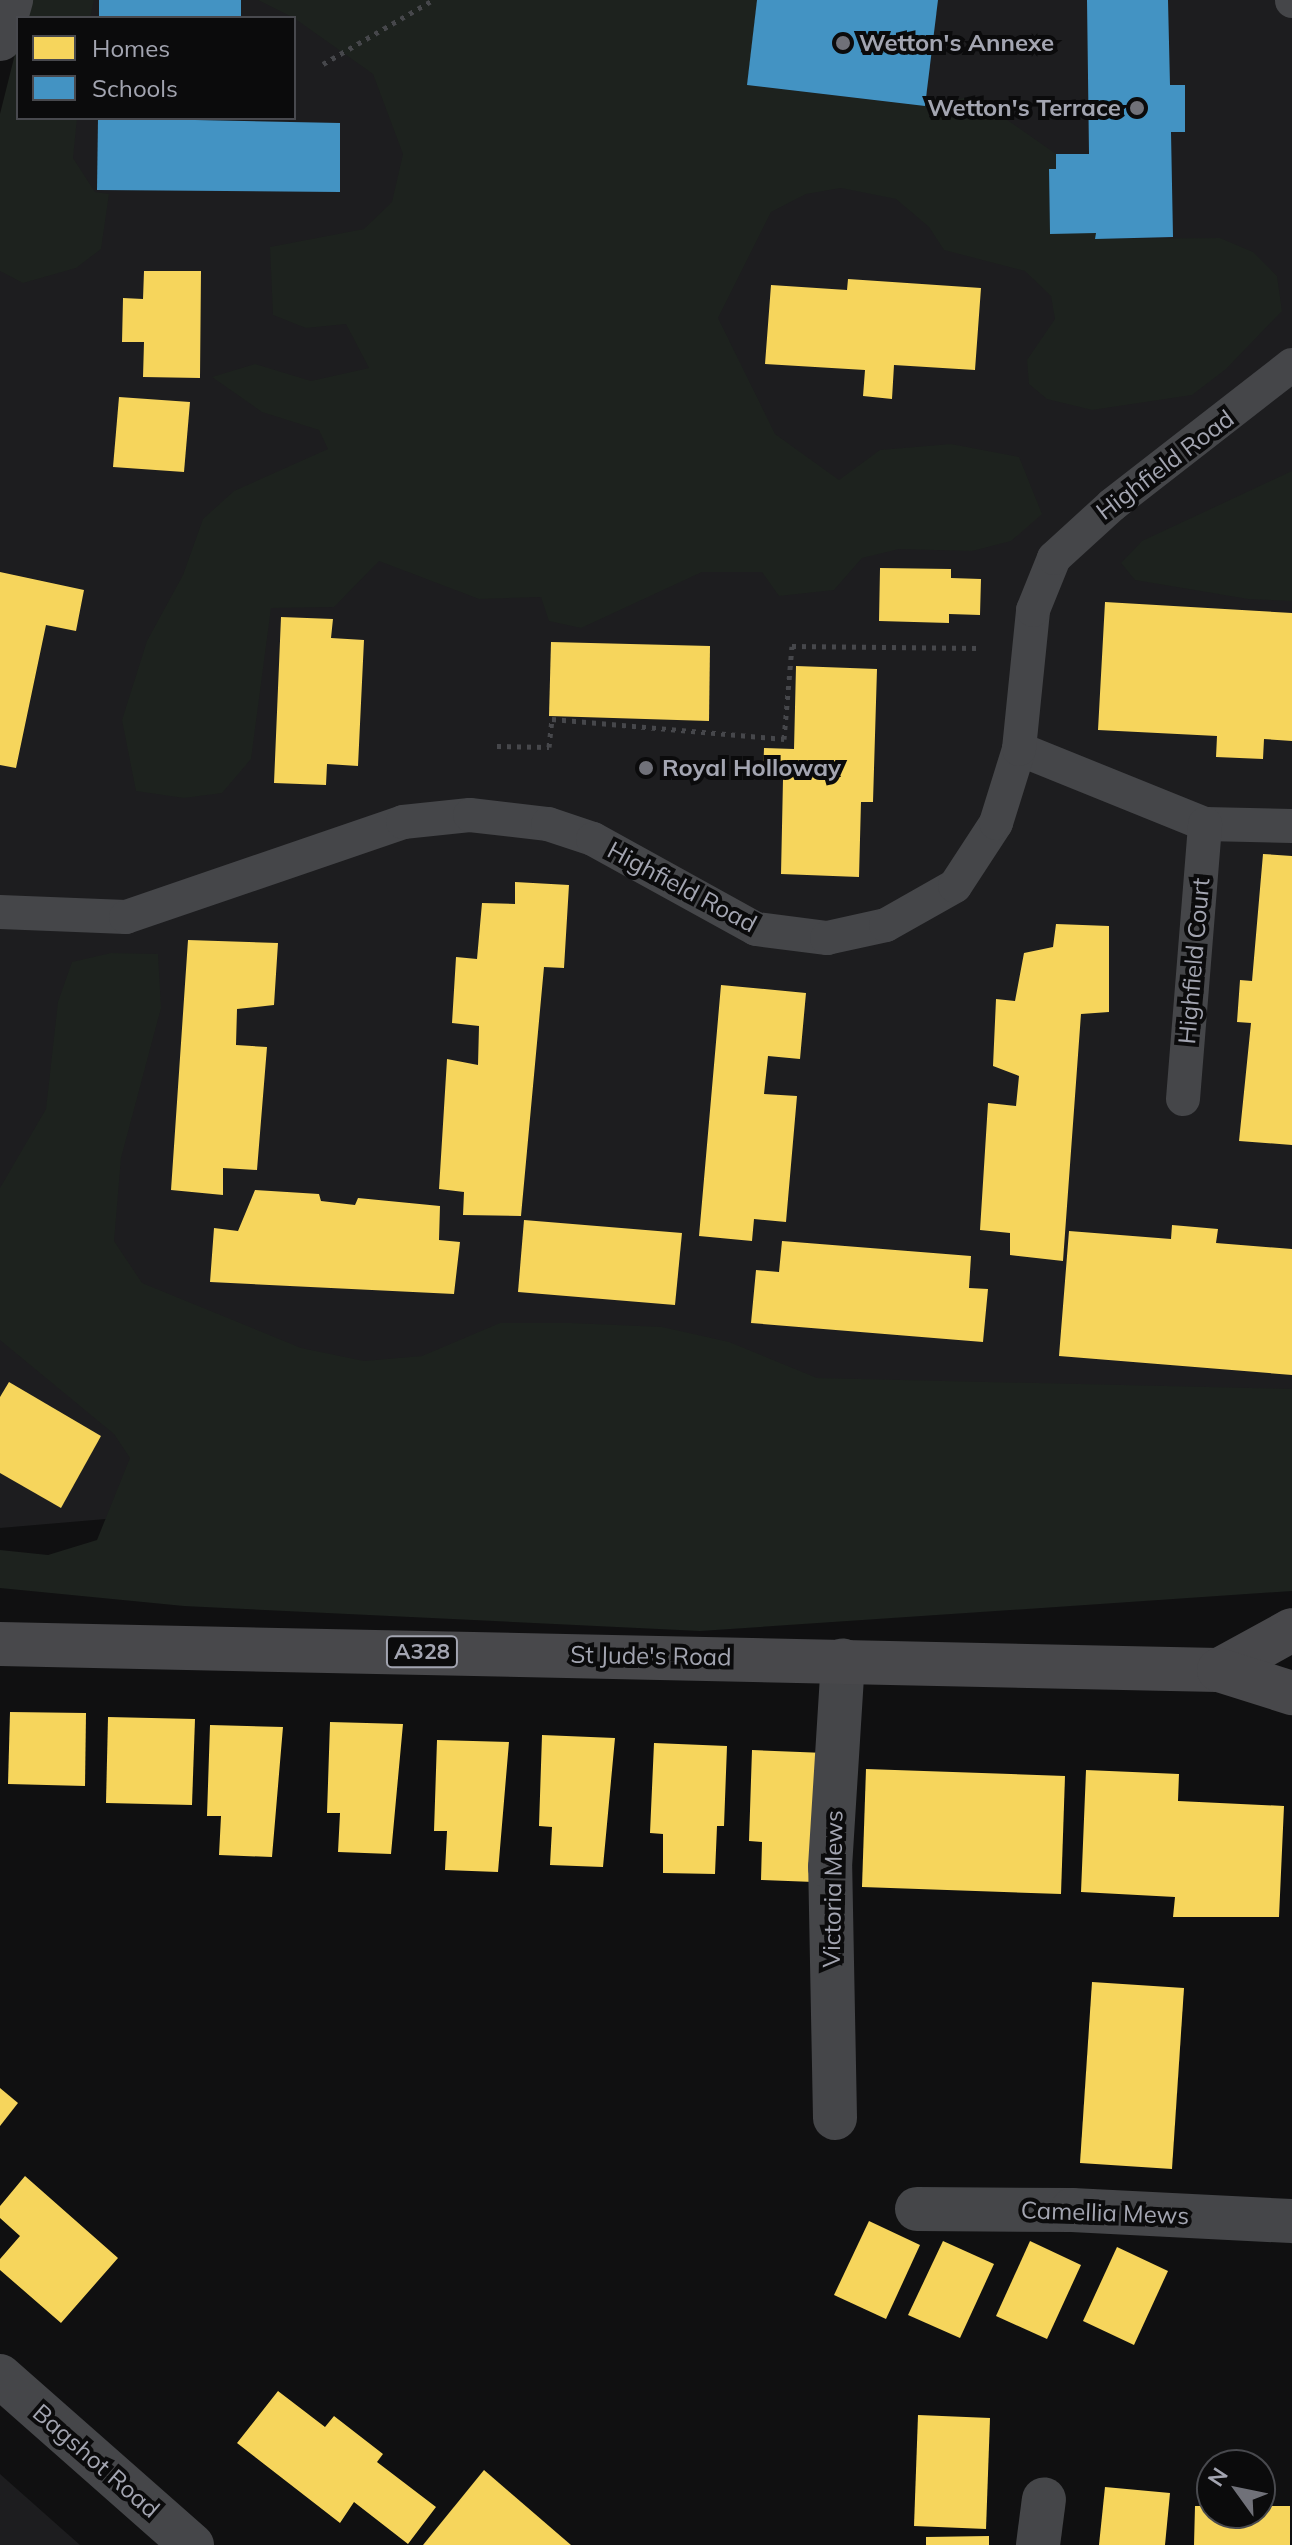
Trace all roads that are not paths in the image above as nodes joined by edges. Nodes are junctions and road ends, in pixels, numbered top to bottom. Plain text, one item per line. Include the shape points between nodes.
1 (11, 0) edge
2 (0, 39) edge
3 (1292, 365) edge
4 (1019, 749) junction
5 (1205, 824) junction
6 (1292, 826) edge
7 (0, 912) edge
8 (1183, 1099) dead end
9 (1292, 1630) edge
10 (0, 1644) edge
11 (843, 1660) junction
12 (1219, 1670) junction
13 (1292, 1693) edge
14 (835, 2118) dead end
15 (917, 2209) dead end
16 (1292, 2221) edge
17 (0, 2376) edge
18 (1044, 2499) dead end
19 (192, 2545) edge
20 (1038, 2545) edge

1 - 2 street
3 - 4 lane, Highfield Road via 1073,536 1041,580 1028,647
4 - 5 lane
4 - 7 lane, Highfield Road via 996,823 955,886 927,905 853,935 790,937 756,929 593,839 548,824 470,815 403,822 126,917
5 - 6 lane
5 - 8 lane, Highfield Court
9 - 12 main road
10 - 11 main road, St Jude's Road / A328
11 - 12 main road, St Jude's Road / A328
11 - 14 street, Victoria Mews via 830,1867
12 - 13 main road
15 - 16 street, Camellia Mews
17 - 19 street, Bagshot Road
18 - 20 street

